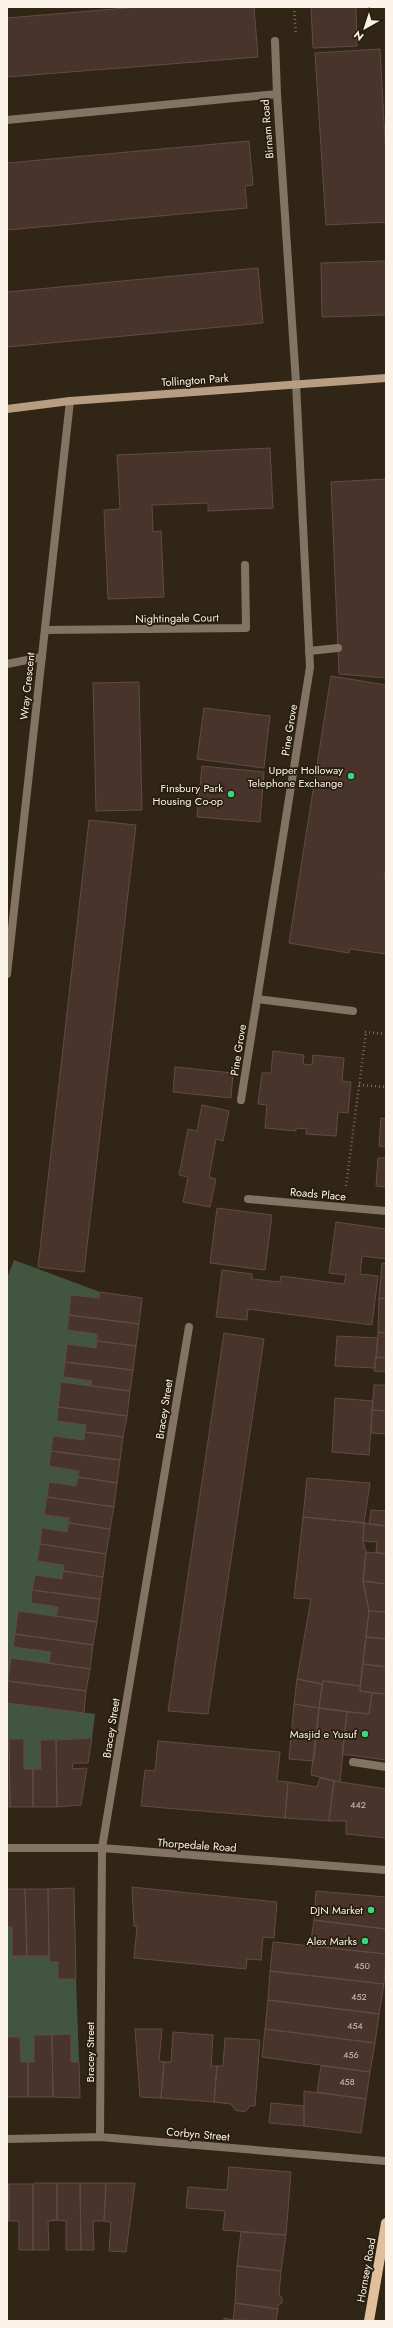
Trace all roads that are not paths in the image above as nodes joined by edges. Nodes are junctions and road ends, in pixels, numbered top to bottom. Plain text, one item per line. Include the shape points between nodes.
1 (275, 41) dead end
2 (277, 94) junction
3 (7, 120) edge
4 (386, 378) edge
5 (296, 383) junction
6 (70, 401) junction
7 (7, 409) edge
8 (245, 565) dead end
9 (45, 630) junction
10 (338, 648) dead end
11 (309, 651) junction
12 (42, 657) junction
13 (7, 664) edge
14 (7, 974) edge
15 (257, 999) junction
16 (353, 1011) dead end
17 (241, 1100) dead end
18 (248, 1199) dead end
19 (386, 1211) edge
20 (189, 1327) dead end
21 (353, 1762) dead end
22 (386, 1767) edge
23 (7, 1848) edge
24 (102, 1848) junction
25 (386, 1870) edge
26 (100, 2137) junction
27 (7, 2139) edge
28 (386, 2161) edge
29 (386, 2223) edge
30 (369, 2321) edge

1 - 2 street
2 - 3 street, Birnam Road
2 - 5 street, Birnam Road
4 - 5 street, Tollington Park
5 - 6 street, Tollington Park
5 - 11 street, Pine Grove
6 - 7 street, Tollington Park
6 - 9 street, Wray Crescent
8 - 9 street, Nightingale Court via 246,628
9 - 12 street, Wray Crescent
10 - 11 street
11 - 15 street, Pine Grove via 310,666
12 - 13 street
12 - 14 street, Wray Crescent
15 - 16 street
15 - 17 street, Pine Grove
18 - 19 street, Roads Place
20 - 24 street, Bracey Street
21 - 22 street
23 - 24 street, Thorpedale Road
24 - 25 street, Thorpedale Road
24 - 26 street, Bracey Street
26 - 27 street, Corbyn Street
26 - 28 street, Corbyn Street
29 - 30 main road, Hornsey Road

